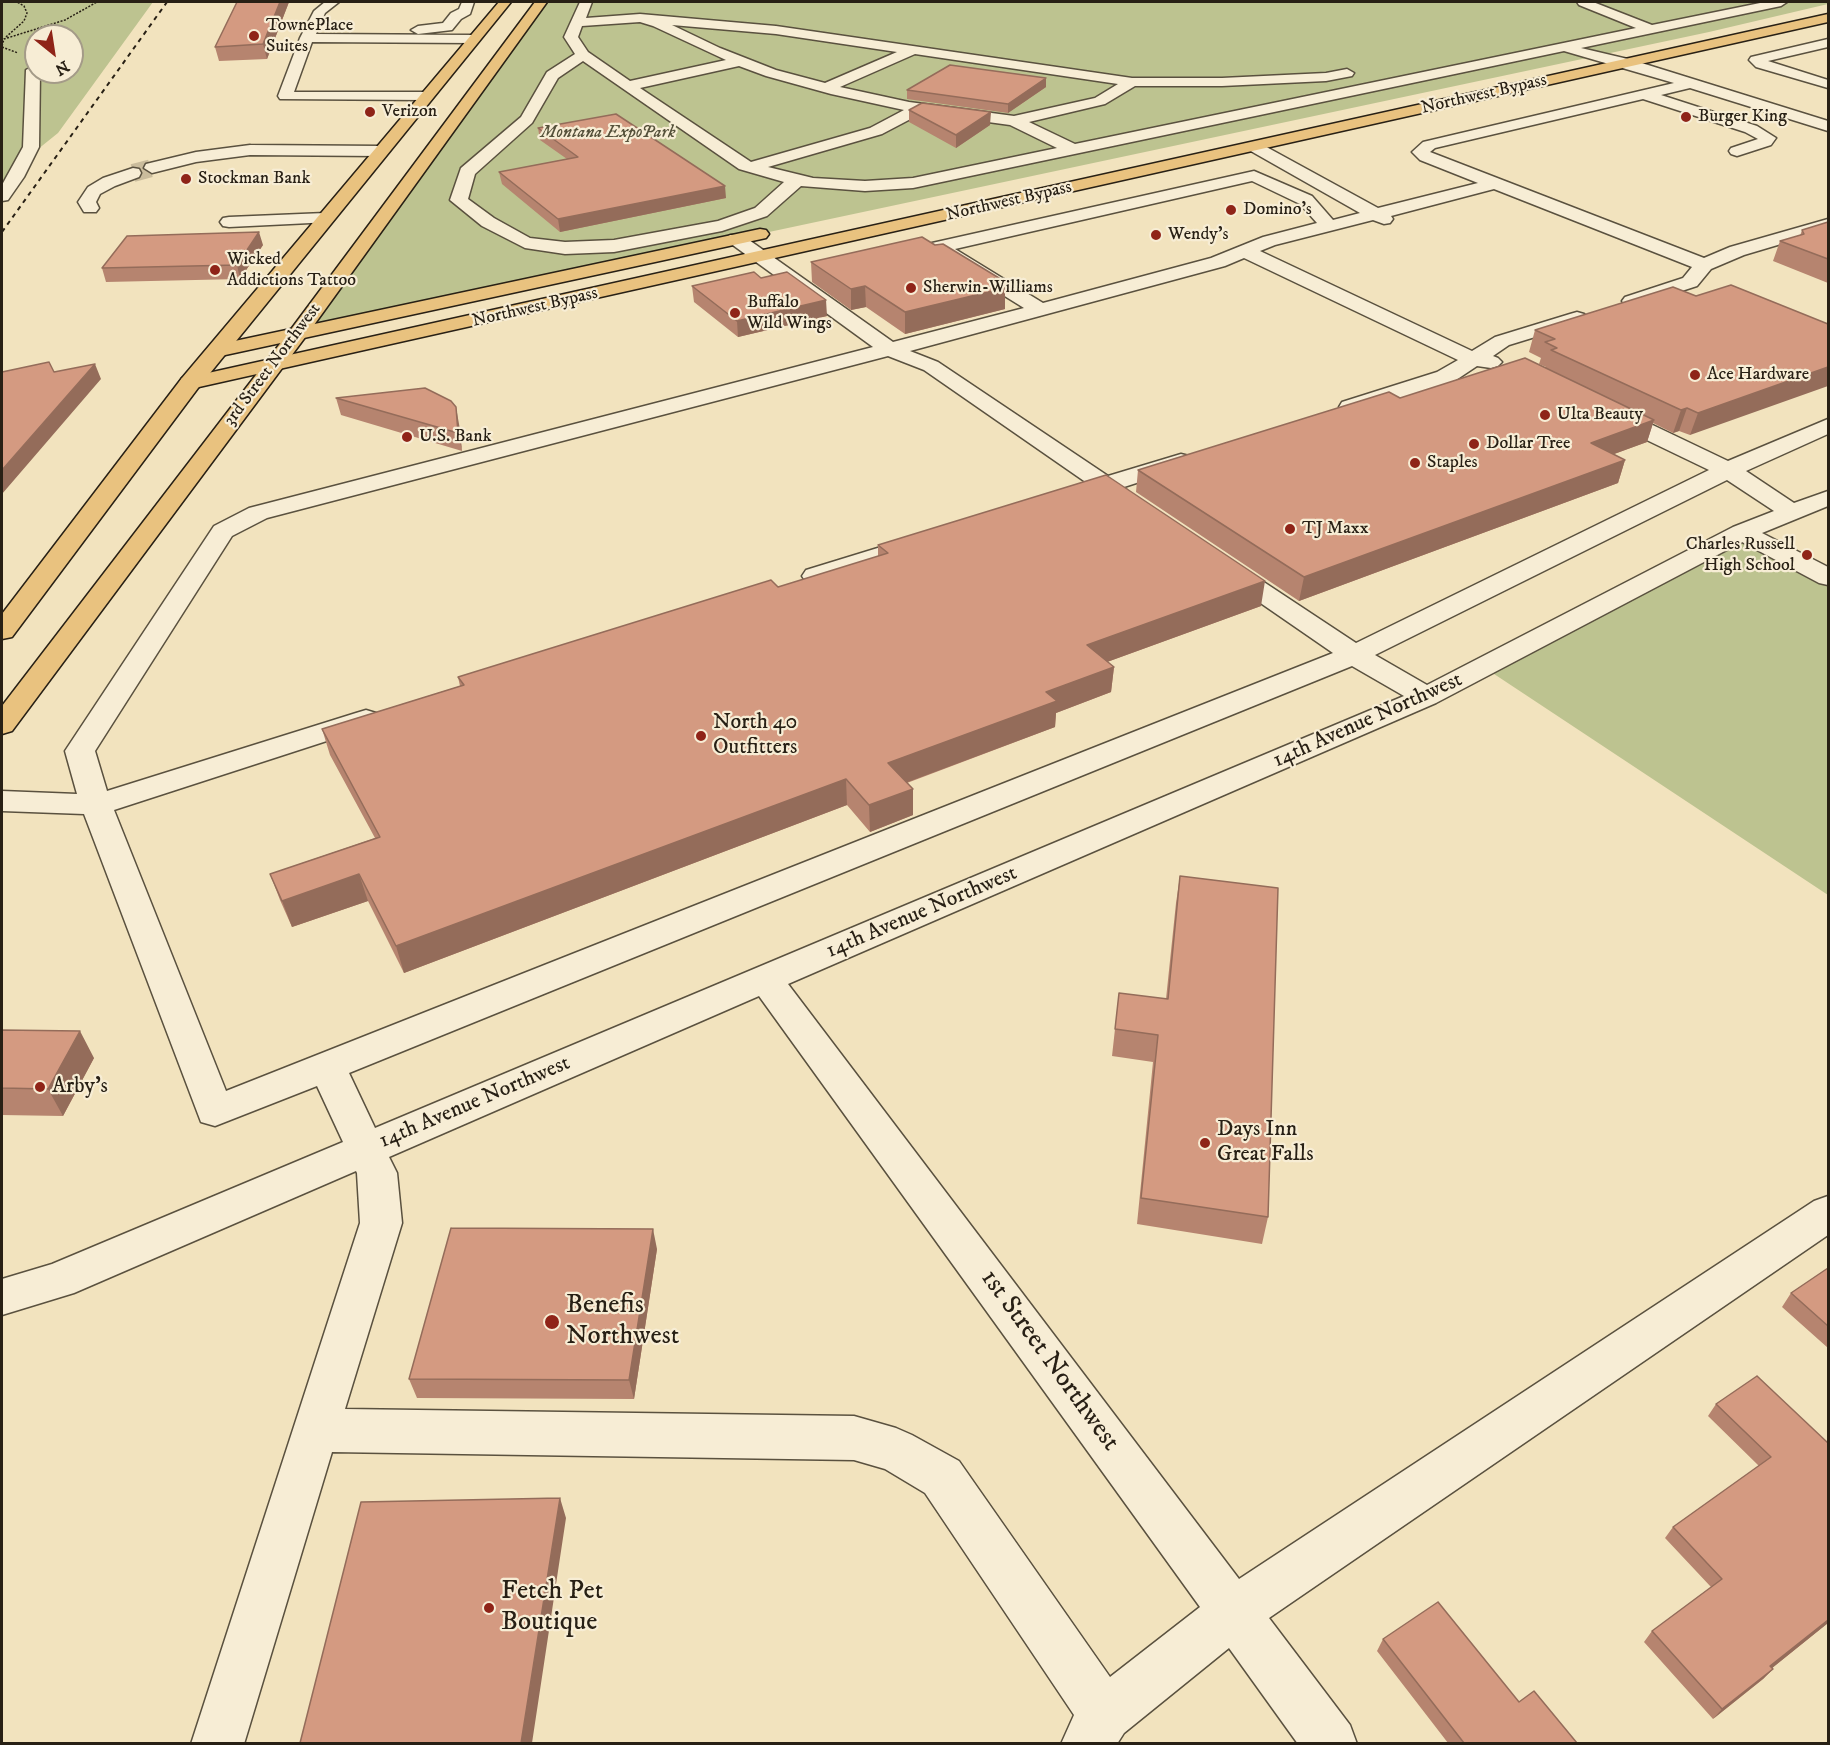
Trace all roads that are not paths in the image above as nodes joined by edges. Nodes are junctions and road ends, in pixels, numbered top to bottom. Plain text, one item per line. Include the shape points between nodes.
1 (333, 2) edge
2 (468, 2) edge
3 (506, 2) edge
4 (541, 2) edge
5 (585, 2) edge
6 (1583, 2) edge
7 (1781, 2) edge
8 (1828, 4) edge
9 (640, 18) junction
10 (1828, 18) edge
11 (578, 22) junction
12 (1650, 29) junction
13 (404, 30) dead end
14 (307, 38) junction
15 (473, 39) junction
16 (1828, 43) edge
17 (1564, 47) junction
18 (913, 50) junction
19 (583, 55) junction
20 (1594, 56) junction
21 (741, 61) junction
22 (1421, 63) dead end
23 (1627, 63) junction
24 (1459, 69) junction
25 (1358, 71) dead end
26 (1132, 82) junction
27 (1227, 82) junction
28 (1691, 83) junction
29 (33, 84) edge
30 (1828, 84) edge
31 (627, 86) junction
32 (826, 88) junction
33 (1643, 94) junction
34 (426, 96) junction
35 (1297, 103) junction
36 (920, 108) junction
37 (1293, 120) dead end
38 (1014, 121) junction
39 (1828, 126) edge
40 (1255, 147) junction
41 (1074, 150) junction
42 (381, 151) junction
43 (1737, 151) dead end
44 (751, 167) junction
45 (152, 168) tunnel mouth
46 (134, 173) tunnel mouth
47 (797, 180) junction
48 (1495, 184) junction
49 (2, 196) edge
50 (90, 208) dead end
51 (1373, 214) junction
52 (325, 218) junction
53 (229, 222) dead end
54 (1828, 224) edge
55 (1328, 225) junction
56 (1404, 229) dead end
57 (771, 232) dead end
58 (736, 239) junction
59 (1244, 251) junction
60 (762, 257) junction
61 (1704, 265) junction
62 (808, 269) dead end
63 (786, 274) junction
64 (1690, 282) junction
65 (1711, 291) edge
66 (1041, 310) junction
67 (299, 332) junction
68 (890, 350) junction
69 (216, 351) junction
70 (1473, 359) junction
71 (272, 366) junction
72 (1512, 366) edge
73 (190, 383) junction
74 (1588, 402) edge
75 (1333, 412) edge
76 (1828, 426) edge
77 (1203, 454) edge
78 (1728, 470) junction
79 (1105, 485) junction
80 (1828, 498) edge
81 (1045, 504) edge
82 (1134, 504) edge
83 (1792, 512) junction
84 (1742, 532) junction
85 (940, 537) edge
86 (1210, 557) edge
87 (1828, 577) edge
88 (787, 585) edge
89 (2, 631) edge
90 (1354, 655) junction
91 (1426, 698) junction
92 (394, 710) edge
93 (2, 725) edge
94 (2, 801) edge
95 (96, 804) junction
96 (766, 980) junction
97 (327, 1067) junction
98 (367, 1150) junction
99 (1828, 1214) edge
100 (2, 1297) edge
101 (316, 1430) junction
102 (1234, 1612) junction
103 (1096, 1729) edge
104 (217, 1743) edge
105 (1331, 1743) edge

1 - 14 street via 320,11
2 - 13 street via 465,11 447,27
3 - 15 main road
4 - 67 main road, 3rd Street Northwest
5 - 11 street
6 - 12 street
7 - 12 street
8 - 20 main road, Northwest Bypass
9 - 11 street
9 - 18 street via 776,30
9 - 21 street
10 - 23 main road, Northwest Bypass
11 - 19 street via 571,37
12 - 17 street
14 - 15 street via 356,34
14 - 34 street via 285,96
15 - 34 main road
16 - 30 street via 1756,60
17 - 20 street
17 - 24 street
18 - 26 street
18 - 32 street
19 - 31 street
19 - 47 street via 552,75 526,120 467,172 459,200 488,222 525,243 565,248 614,246 722,226 761,212
20 - 23 street
20 - 37 main road, Northwest Bypass
21 - 31 street
21 - 32 street
22 - 24 street via 1442,63
23 - 28 street
23 - 40 main road, Northwest Bypass
24 - 35 street
25 - 27 street via 1326,77
26 - 27 street
26 - 38 street via 1100,100
27 - 35 street
28 - 33 street
28 - 39 street
29 - 49 street via 31,147
31 - 44 street
32 - 36 street
33 - 43 street via 1768,138
33 - 48 street via 1421,149 1426,157
34 - 42 main road
35 - 41 street
36 - 38 street
36 - 44 street via 876,131
38 - 41 street
40 - 51 street
40 - 60 main road, Northwest Bypass
41 - 47 street via 913,183 865,186
42 - 45 street via 250,150
42 - 52 main road
44 - 47 street
46 - 50 street via 94,191 87,202
48 - 51 street
48 - 61 street
51 - 55 street
51 - 56 street
52 - 53 street
52 - 69 main road
54 - 61 street
55 - 59 street
55 - 66 street via 1306,200 1254,176 931,245
57 - 58 main road, Northwest Bypass
58 - 60 street
58 - 67 main road, Northwest Bypass
59 - 66 street via 1218,262
59 - 70 street
60 - 63 street
60 - 71 main road, Northwest Bypass
61 - 64 street
62 - 63 street
63 - 68 street
64 - 65 street
64 - 70 street via 1502,341
66 - 68 street
67 - 69 main road, Northwest Bypass
67 - 71 main road, 3rd Street Northwest
68 - 79 street via 931,366
68 - 95 street via 258,513 222,531 80,751
69 - 73 main road
70 - 72 street
70 - 75 street via 1445,377
71 - 73 main road, Northwest Bypass
71 - 93 main road, 3rd Street Northwest
73 - 89 main road
74 - 78 street
76 - 78 street
77 - 79 street
78 - 83 street
78 - 90 street
79 - 81 street
79 - 82 street
80 - 83 street, 14th Avenue Northwest
83 - 84 street, 14th Avenue Northwest
84 - 87 street
84 - 91 street, 14th Avenue Northwest
85 - 88 street
86 - 90 street
90 - 91 street
90 - 97 street
91 - 96 street, 14th Avenue Northwest
92 - 95 street
94 - 95 street
95 - 97 street via 215,1111
96 - 98 street, 14th Avenue Northwest
96 - 102 street, 1st Street Northwest
97 - 98 street
98 - 100 street, 14th Avenue Northwest via 59,1280
98 - 101 street via 377,1173 381,1223
99 - 102 street
101 - 103 street via 854,1438 896,1450 942,1477
101 - 104 street
102 - 103 street
102 - 105 street, 1st Street Northwest

